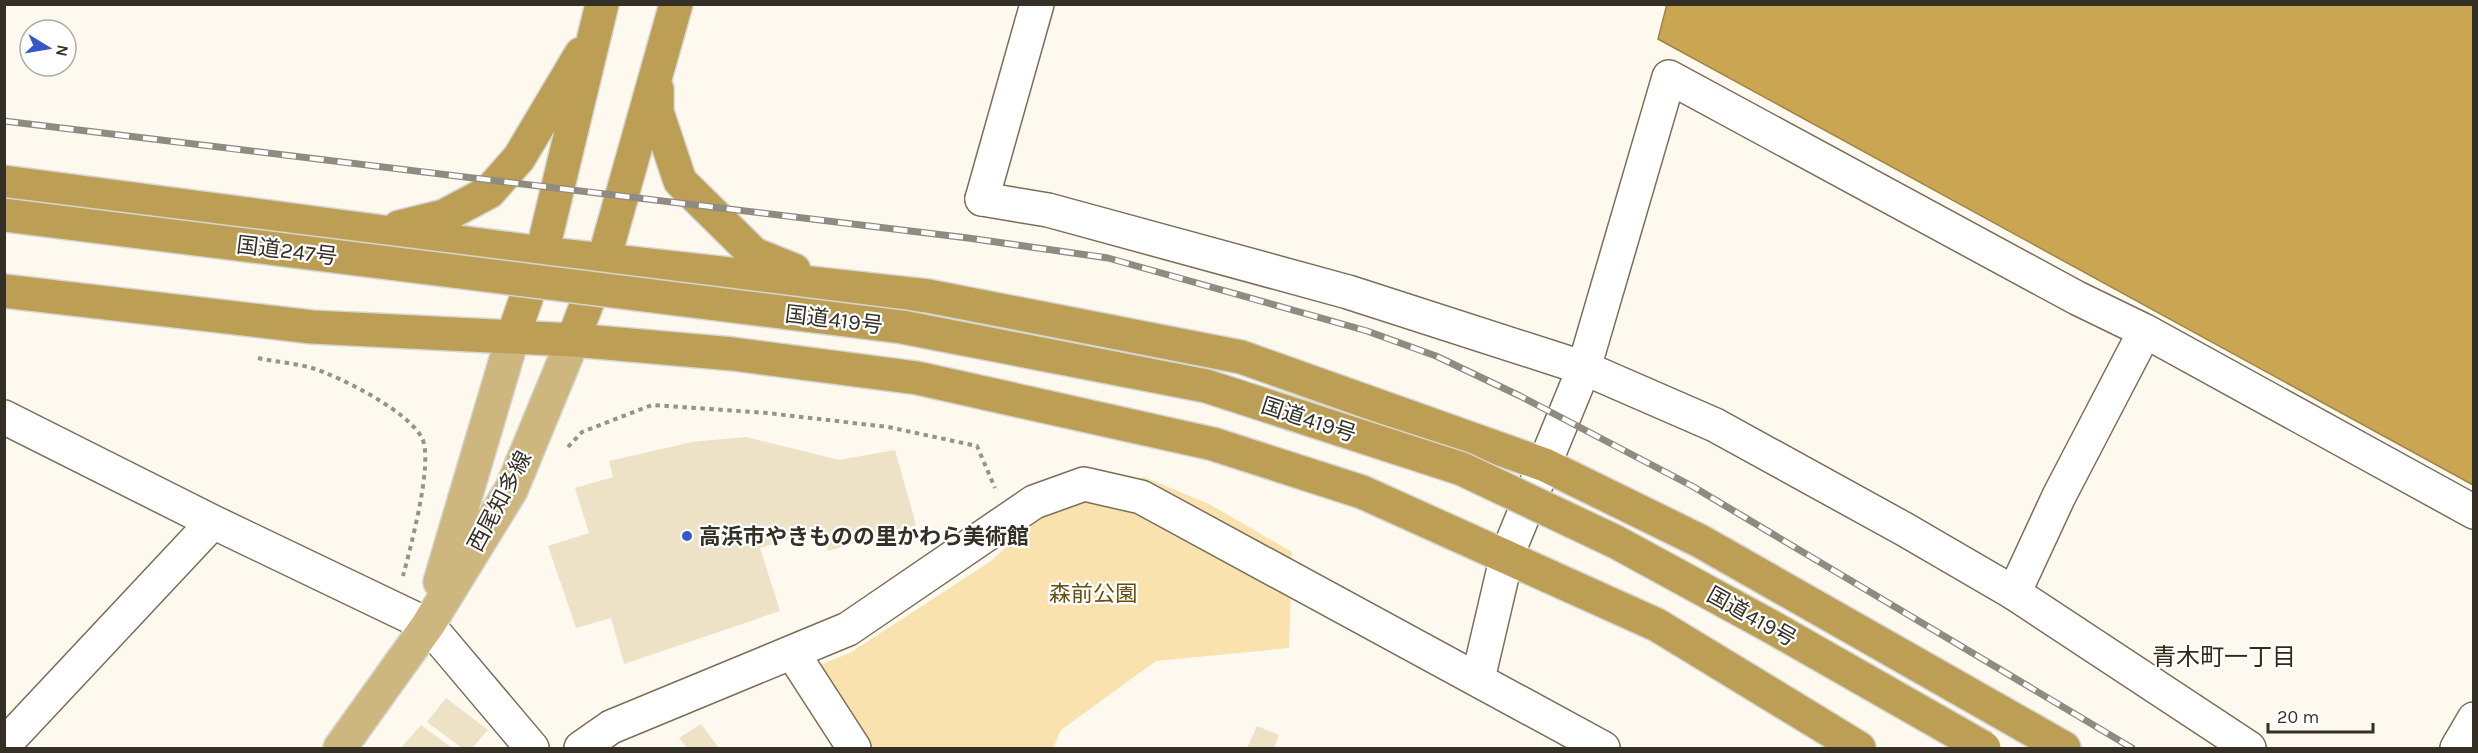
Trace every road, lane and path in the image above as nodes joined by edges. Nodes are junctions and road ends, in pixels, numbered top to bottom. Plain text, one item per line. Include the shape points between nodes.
1 (676, 4) edge
2 (1038, 4) edge
3 (599, 19) edge
4 (657, 72) junction
5 (4, 182) edge
6 (4, 215) edge
7 (365, 230) junction
8 (542, 253) junction
9 (604, 259) junction
10 (569, 285) joint
11 (834, 286) junction
12 (4, 291) edge
13 (2145, 331) junction
14 (513, 336) junction
15 (573, 340) junction
16 (250, 357) dead end
17 (1584, 368) junction
18 (4, 417) edge
19 (564, 452) dead end
20 (1545, 465) junction
21 (2474, 512) edge
22 (1008, 519) junction
23 (213, 522) junction
24 (1507, 555) junction
25 (400, 586) dead end
26 (2014, 593) junction
27 (428, 625) junction
28 (792, 652) junction
29 (1478, 679) junction
30 (2474, 719) edge
31 (4, 745) edge
32 (340, 748) edge
33 (532, 748) edge
34 (581, 748) edge
35 (854, 748) edge
36 (1603, 748) edge
37 (1859, 748) edge
38 (1984, 748) edge
39 (2064, 748) edge
40 (2249, 748) edge
41 (2457, 748) edge

1 - 4 highway
2 - 17 street via 982,199 1048,210 1348,292
3 - 7 highway via 519,158 489,192 444,216 405,226
3 - 8 highway
4 - 9 highway
4 - 11 highway via 657,112 680,180 754,254
5 - 7 highway
6 - 10 highway, 国道247号, bridge
7 - 8 highway
8 - 9 highway
8 - 14 highway
9 - 11 highway
9 - 15 highway
10 - 38 highway, 国道419号, bridge via 902,327 1206,386 1451,466 1616,542
11 - 20 highway via 928,296 1241,357
12 - 14 highway via 312,327
13 - 17 street via 1669,77
13 - 21 street
13 - 26 street via 2059,496
14 - 15 highway
14 - 27 main road, 西尾知多線
15 - 24 highway via 733,354 917,378 1213,444 1362,492
15 - 27 main road, 西尾知多線 via 511,489
16 - 25 path via 313,369 369,395 403,414 423,439 424,484
17 - 20 street
17 - 26 street via 1715,425
18 - 23 street
19 - 22 path via 582,432 652,405 888,427 977,446
20 - 24 street
20 - 39 highway via 1700,541
22 - 28 street via 848,629
22 - 29 street via 1034,502 1084,484 1140,497
23 - 27 street
23 - 31 street
24 - 29 street
24 - 37 highway via 1657,625
26 - 40 street
27 - 32 main road, 西尾知多線
27 - 33 street
28 - 34 street via 611,727
28 - 35 street
29 - 36 street
30 - 41 street

